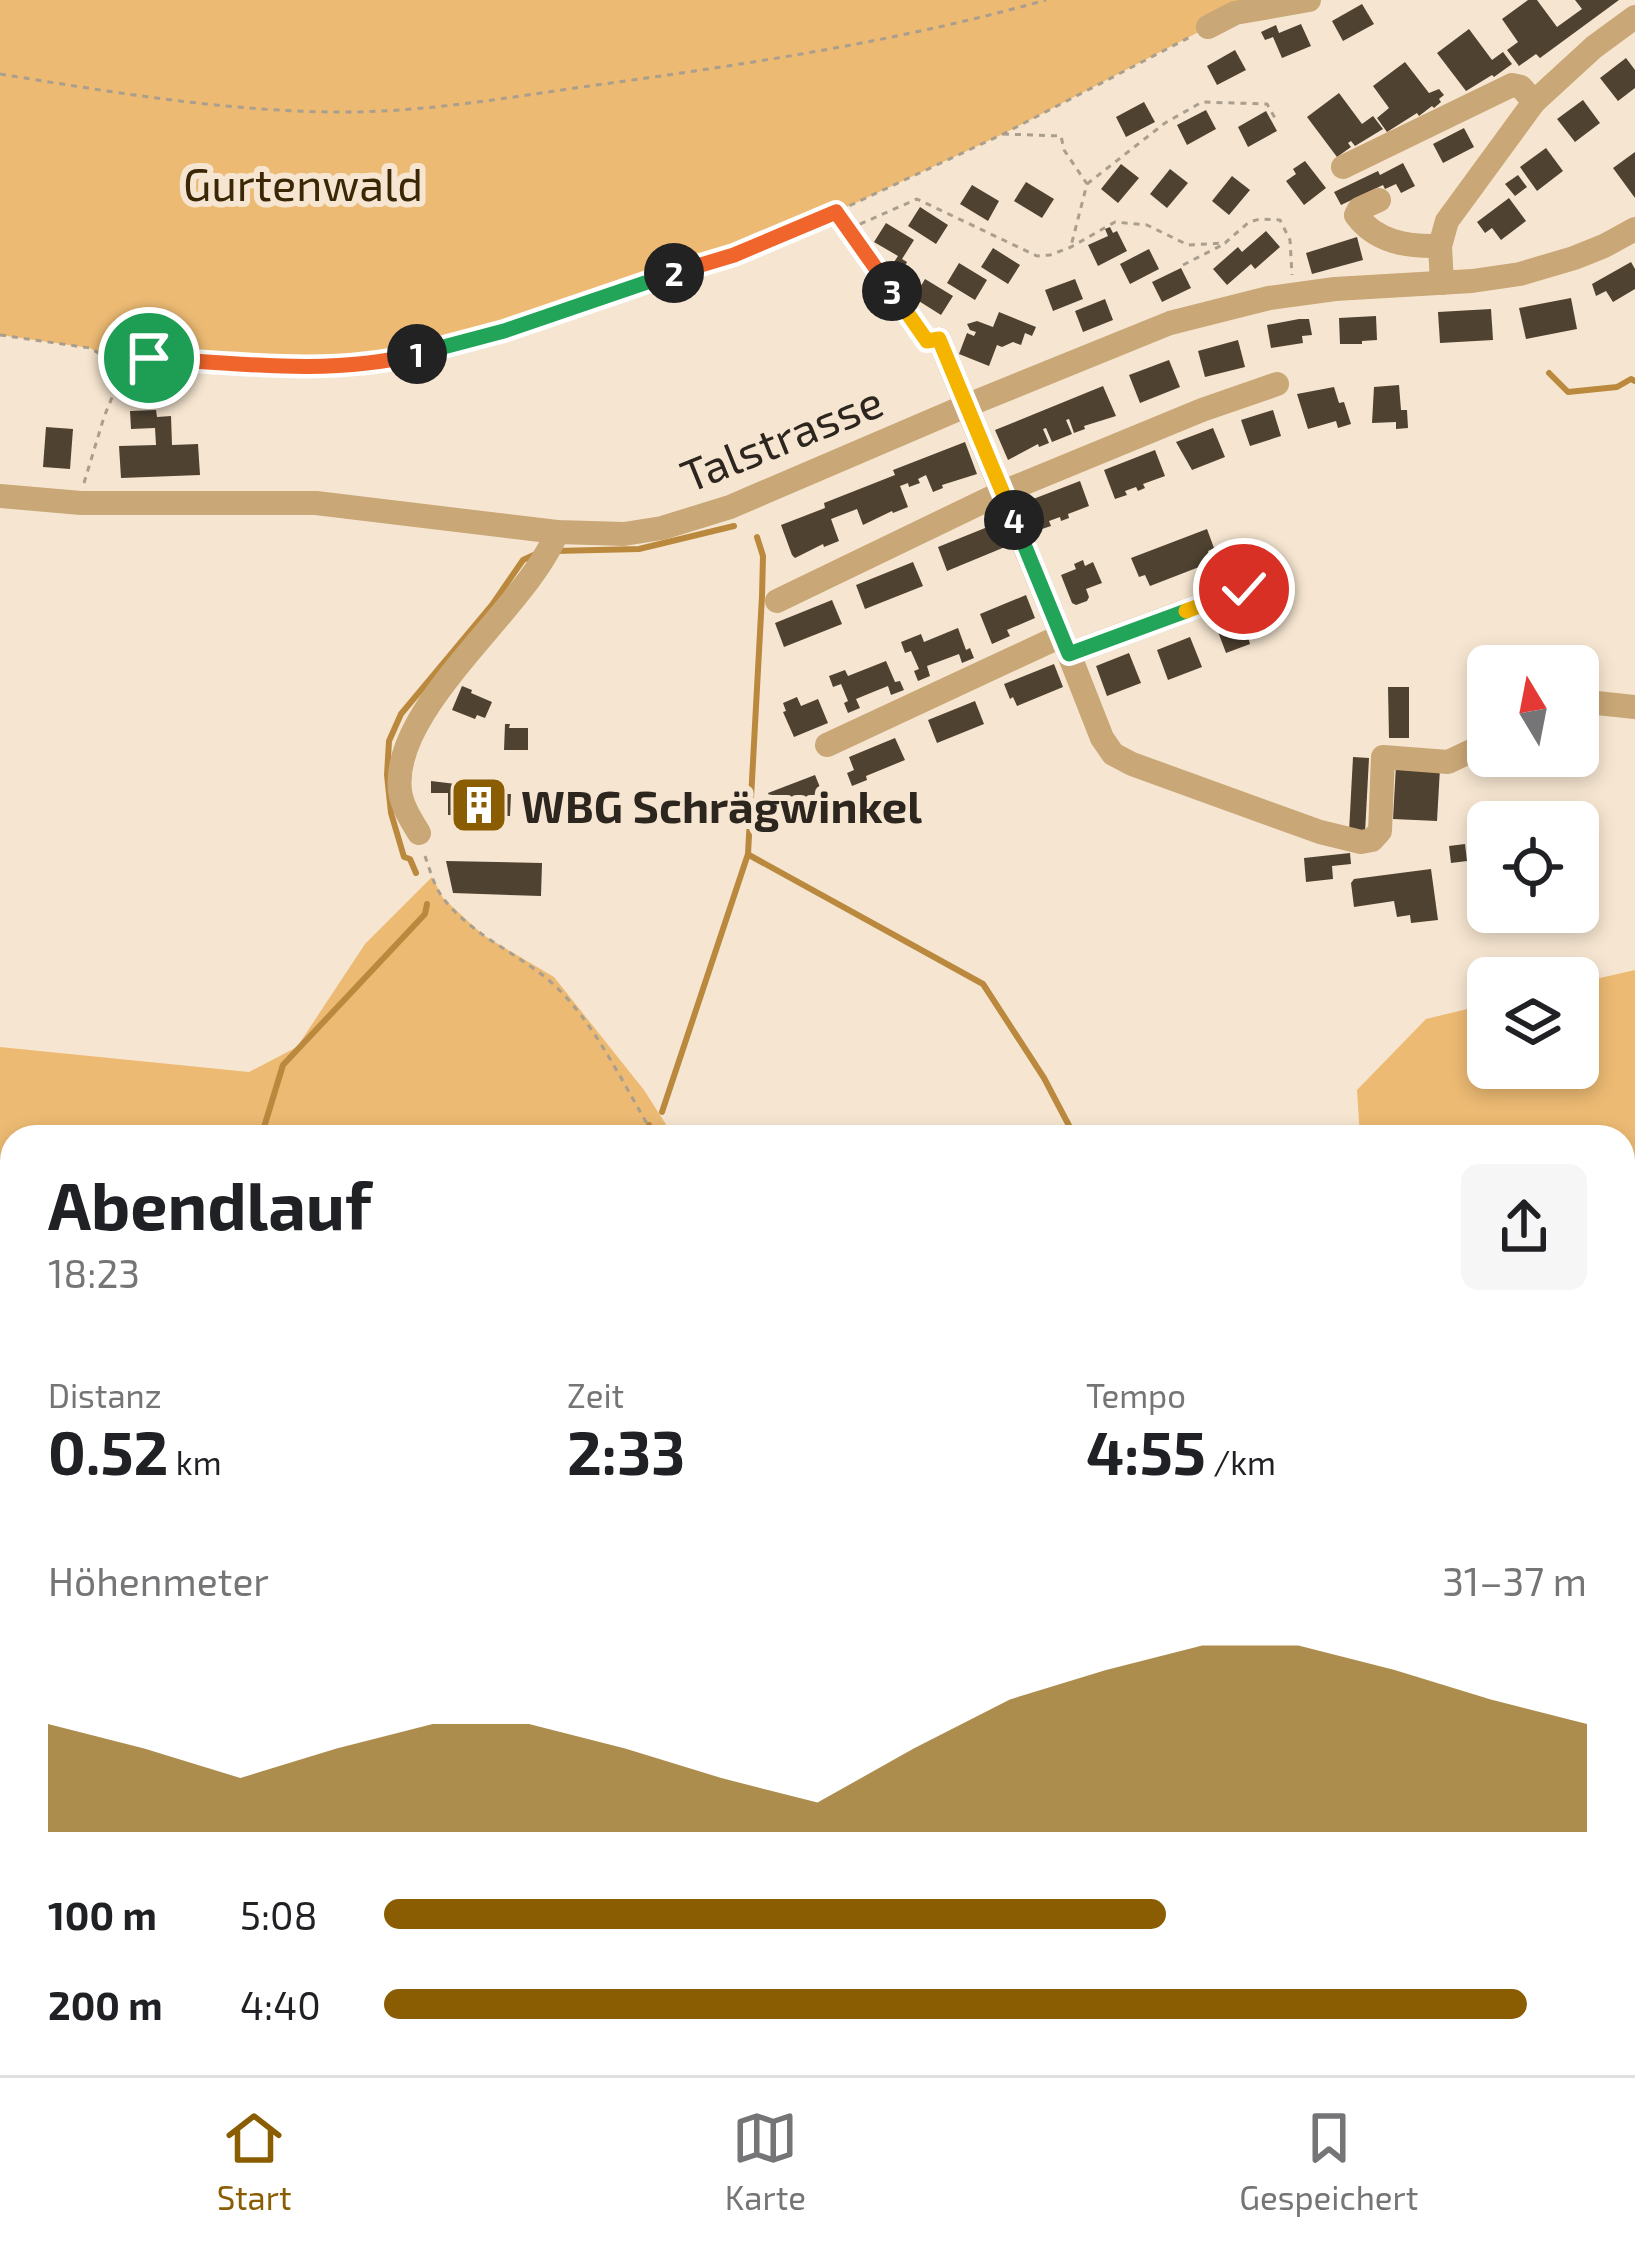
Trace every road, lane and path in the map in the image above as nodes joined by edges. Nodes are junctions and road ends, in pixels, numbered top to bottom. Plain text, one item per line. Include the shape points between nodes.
1 (1046, 0) edge
2 (1309, 0) edge
3 (1635, 17) edge
4 (1208, 27) joint
5 (0, 74) edge
6 (1534, 102) junction
7 (1275, 118) dead end
8 (1003, 134) junction
9 (1342, 167) dead end
10 (1088, 184) junction
11 (1379, 200) dead end
12 (836, 212) junction
13 (1635, 229) edge
14 (851, 232) junction
15 (1225, 243) junction
16 (1440, 246) junction
17 (1071, 247) junction
18 (1184, 265) dead end
19 (1442, 283) junction
20 (1293, 295) junction
21 (0, 335) edge
22 (947, 344) joint
23 (124, 368) junction
24 (1276, 384) dead end
25 (968, 405) junction
26 (1003, 492) junction
27 (0, 496) edge
28 (81, 503) junction
29 (551, 546) junction
30 (1244, 589) dead end
31 (777, 601) dead end
32 (1065, 645) junction
33 (1599, 703) edge
34 (1635, 707) edge
35 (827, 745) dead end
36 (1467, 753) edge
37 (419, 833) joint
38 (648, 1125) edge

1 - 5 path via 766,59 391,112 148,98
2 - 4 street
3 - 6 street
4 - 8 path
6 - 9 street via 1512,85
6 - 16 street via 1447,220
7 - 10 path via 1267,104 1202,102
8 - 10 path via 1060,136
8 - 12 path
10 - 17 path
11 - 16 street via 1356,215 1374,233
12 - 14 path
12 - 23 path via 734,255 392,361 149,358
13 - 19 street, Talstrasse via 1520,274
14 - 17 path via 917,199 1037,256
14 - 22 path via 927,341
15 - 17 path via 1188,245 1147,225 1114,222
15 - 18 path
15 - 20 path via 1249,222 1280,220 1290,240
16 - 19 street
19 - 20 street, Talstrasse
20 - 25 street, Talstrasse via 1170,323
21 - 23 path via 90,348
22 - 25 street
23 - 28 path
24 - 26 street
25 - 26 street
25 - 29 street, Talstrasse via 693,520
26 - 31 street
26 - 32 street
27 - 28 street, Talstrasse
28 - 29 street, Talstrasse via 316,503
29 - 37 street via 416,727 400,791
30 - 32 street
32 - 35 street
32 - 36 street via 1113,754 1320,832 1361,842 1380,831 1383,757 1448,762
33 - 34 street
37 - 38 path via 443,898 552,982

